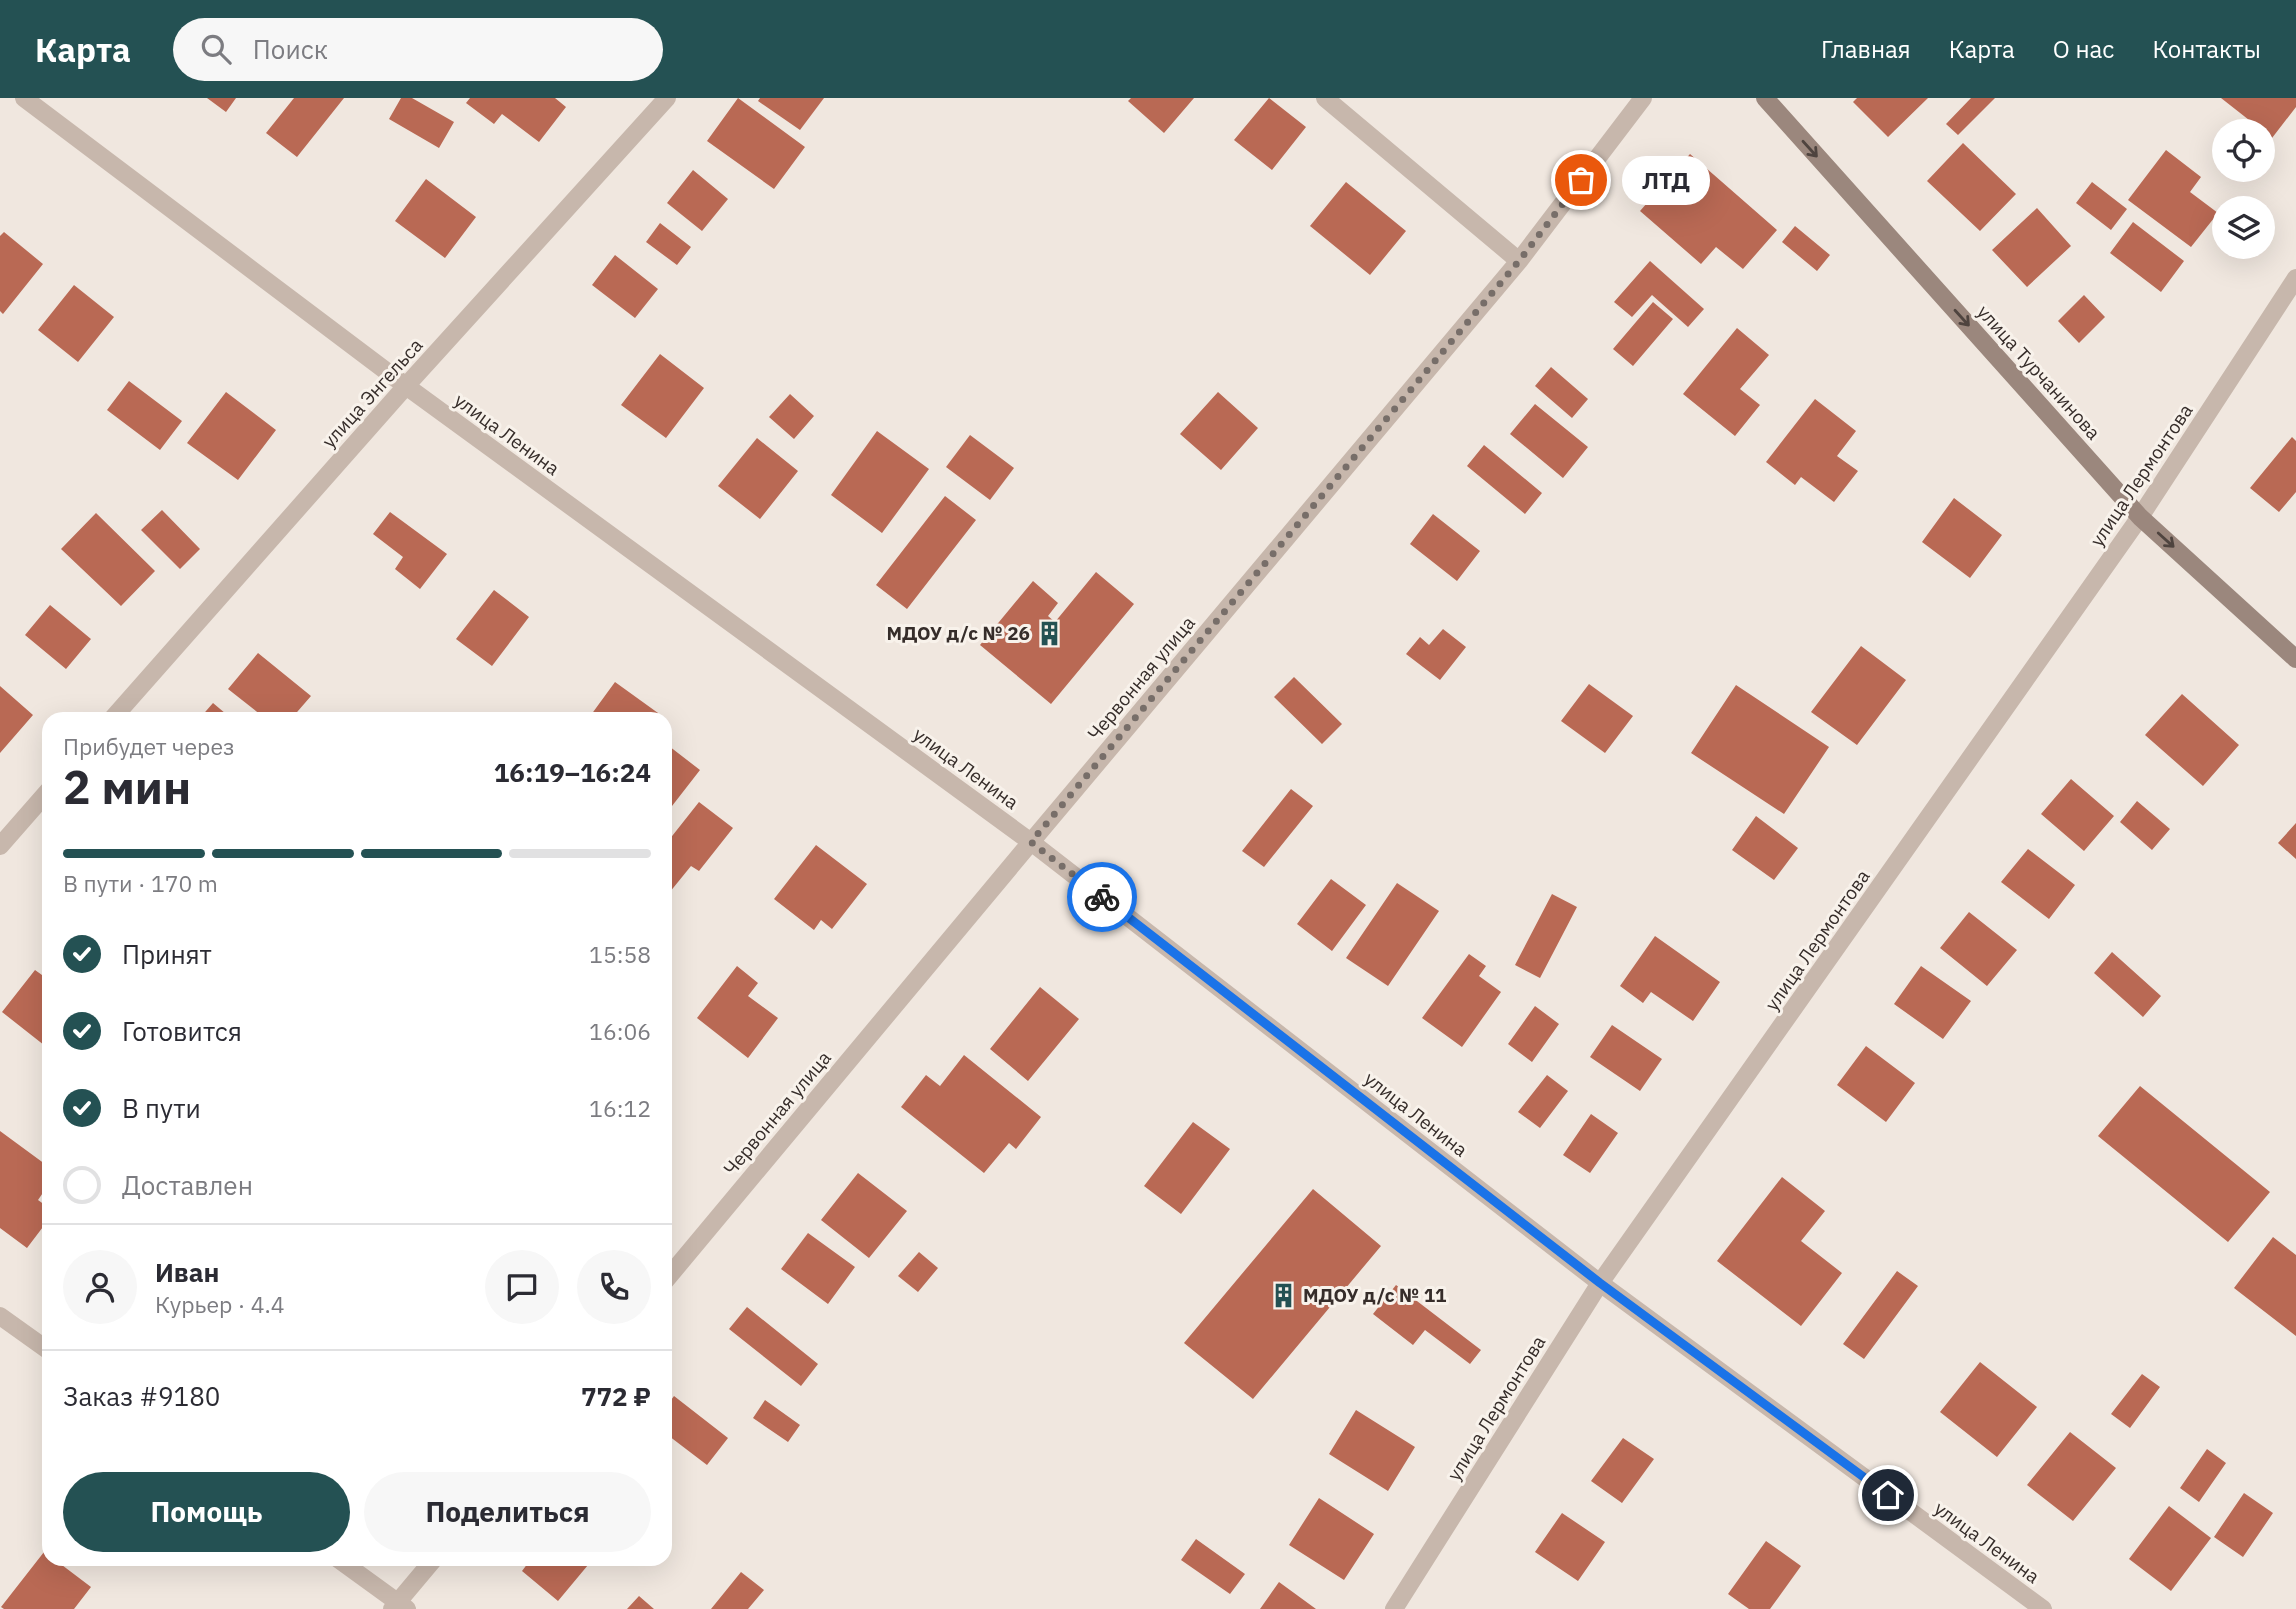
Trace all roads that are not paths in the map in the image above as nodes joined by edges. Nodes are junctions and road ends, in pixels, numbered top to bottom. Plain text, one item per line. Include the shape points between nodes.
1 (24, 98) edge
2 (667, 98) edge
3 (1325, 98) edge
4 (1643, 98) edge
5 (1765, 98) edge
6 (1519, 261) junction
7 (2296, 278) edge
8 (2289, 304) edge
9 (406, 386) junction
10 (2140, 517) junction
11 (2296, 659) edge
12 (118, 712) edge
13 (42, 798) edge
14 (1031, 842) junction
15 (0, 846) edge
16 (672, 1273) edge
17 (1600, 1283) junction
18 (0, 1316) edge
19 (42, 1346) edge
20 (347, 1566) edge
21 (429, 1566) edge
22 (399, 1607) edge
23 (1394, 1609) edge
24 (2043, 1609) edge

1 - 9 street, улица Ленина
2 - 9 street, улица Энгельса
3 - 6 street
4 - 6 street, Червонная улица
5 -> 10 street, улица Турчанинова
6 - 14 street, Червонная улица
7 - 8 street, улица Лермонтова
8 - 10 street, улица Лермонтова
9 - 12 street, улица Энгельса
9 - 14 street, улица Ленина
10 -> 11 street, улица Турчанинова
10 - 17 street, улица Лермонтова
13 - 15 street
14 - 16 street, Червонная улица
14 - 17 street, улица Ленина
17 - 23 street, улица Лермонтова
17 - 24 street, улица Ленина
18 - 19 street
20 - 22 street
21 - 22 street

